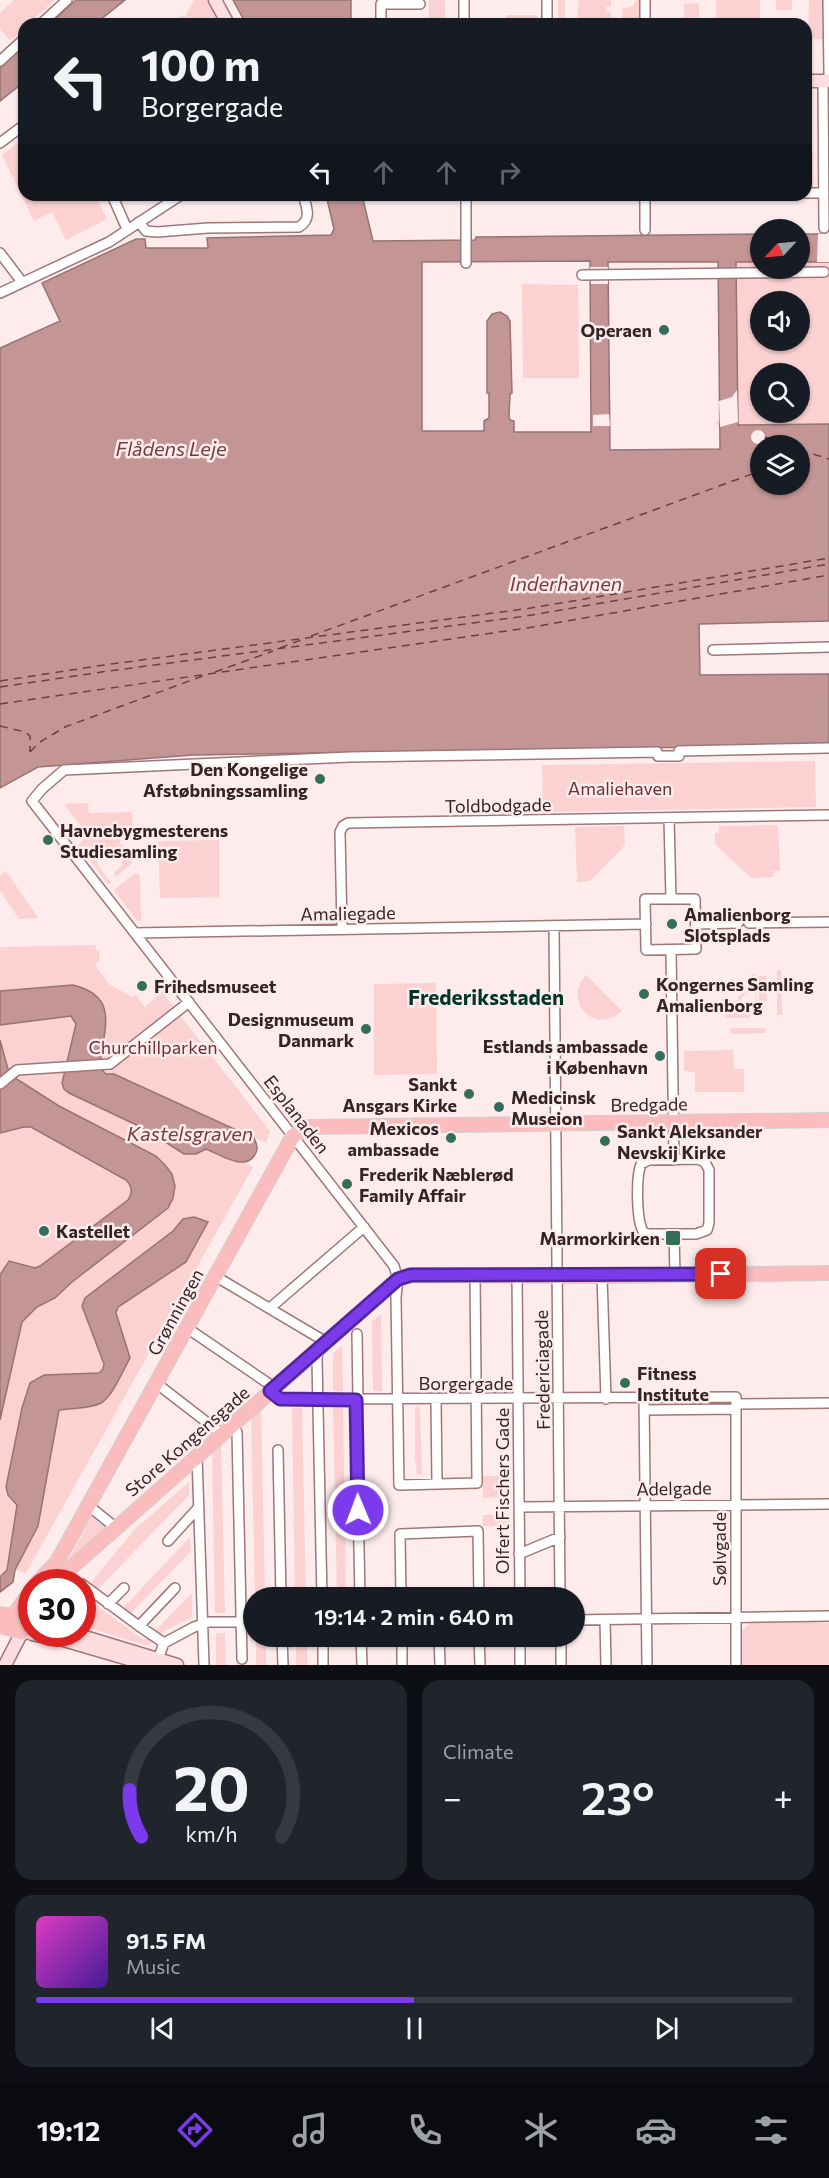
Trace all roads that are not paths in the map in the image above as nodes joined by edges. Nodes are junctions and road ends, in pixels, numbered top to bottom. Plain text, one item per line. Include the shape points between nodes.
1 (67, 0) edge
2 (215, 0) edge
3 (464, 0) edge
4 (547, 0) edge
5 (645, 0) edge
6 (828, 0) edge
7 (420, 4) dead end
8 (48, 18) edge
9 (225, 18) edge
10 (381, 18) edge
11 (464, 18) edge
12 (547, 18) edge
13 (645, 18) edge
14 (18, 44) edge
15 (0, 61) edge
16 (827, 78) edge
17 (812, 80) edge
18 (18, 130) edge
19 (0, 143) edge
20 (812, 193) edge
21 (824, 193) junction
22 (114, 201) edge
23 (172, 201) edge
24 (304, 201) edge
25 (466, 201) edge
26 (645, 201) edge
27 (139, 222) junction
28 (824, 228) dead end
29 (128, 229) junction
30 (645, 230) dead end
31 (0, 253) edge
32 (466, 263) dead end
33 (824, 272) dead end
34 (584, 274) dead end
35 (22, 282) junction
36 (0, 293) edge
37 (829, 647) edge
38 (713, 650) dead end
39 (829, 748) edge
40 (829, 815) edge
41 (669, 818) junction
42 (671, 899) junction
43 (829, 922) edge
44 (738, 923) dead end
45 (749, 923) dead end
46 (646, 924) junction
47 (696, 924) junction
48 (558, 926) junction
49 (342, 929) junction
50 (135, 933) junction
51 (671, 950) junction
52 (189, 1002) junction
53 (0, 1084) edge
54 (829, 1120) edge
55 (674, 1122) junction
56 (556, 1124) junction
57 (293, 1136) junction
58 (674, 1160) junction
59 (364, 1227) junction
60 (674, 1234) junction
61 (829, 1273) edge
62 (675, 1274) junction
63 (475, 1275) junction
64 (517, 1275) junction
65 (215, 1276) junction
66 (557, 1276) junction
67 (602, 1276) junction
68 (398, 1279) junction
69 (270, 1308) junction
70 (187, 1328) junction
71 (357, 1334) dead end
72 (322, 1346) junction
73 (156, 1383) junction
74 (272, 1390) junction
75 (644, 1398) junction
76 (476, 1399) junction
77 (518, 1399) junction
78 (558, 1399) junction
79 (606, 1399) junction
80 (318, 1400) junction
81 (357, 1400) junction
82 (398, 1400) junction
83 (436, 1400) junction
84 (736, 1403) junction
85 (829, 1403) edge
86 (644, 1410) junction
87 (237, 1432) dead end
88 (222, 1434) junction
89 (278, 1450) dead end
90 (197, 1456) junction
91 (437, 1484) junction
92 (736, 1504) junction
93 (829, 1504) edge
94 (644, 1505) junction
95 (89, 1506) junction
96 (519, 1507) junction
97 (559, 1507) junction
98 (198, 1508) junction
99 (116, 1528) junction
100 (560, 1537) junction
101 (168, 1541) dead end
102 (519, 1554) junction
103 (58, 1560) junction
104 (50, 1569) edge
105 (56, 1569) edge
106 (68, 1569) edge
107 (281, 1587) edge
108 (322, 1587) edge
109 (360, 1587) edge
110 (401, 1587) edge
111 (479, 1587) edge
112 (520, 1587) edge
113 (560, 1587) edge
114 (124, 1588) dead end
115 (175, 1588) dead end
116 (96, 1595) edge
117 (108, 1604) junction
118 (18, 1606) edge
119 (829, 1616) edge
120 (646, 1619) junction
121 (736, 1619) junction
122 (585, 1620) edge
123 (605, 1620) junction
124 (241, 1622) junction
125 (3, 1624) edge
126 (202, 1624) junction
127 (18, 1625) edge
128 (139, 1626) junction
129 (96, 1642) edge
130 (164, 1643) junction
131 (18, 1645) edge
132 (91, 1647) edge
133 (282, 1647) edge
134 (323, 1647) edge
135 (361, 1647) edge
136 (402, 1647) edge
137 (439, 1647) edge
138 (479, 1647) edge
139 (520, 1647) edge
140 (561, 1647) edge
141 (242, 1659) dead end
142 (154, 1663) edge
143 (5, 1665) edge
144 (177, 1665) edge
145 (204, 1665) edge
146 (283, 1665) edge
147 (323, 1665) edge
148 (362, 1665) edge
149 (402, 1665) edge
150 (440, 1665) edge
151 (480, 1665) edge
152 (520, 1665) edge
153 (561, 1665) edge
154 (606, 1665) edge
155 (647, 1665) edge
156 (736, 1665) edge

1 - 8 street
2 - 9 street
3 - 11 street
4 - 12 street
5 - 13 street
6 - 16 street
7 - 10 street via 381,4
14 - 15 street
16 - 17 street
16 - 21 street
18 - 19 street
20 - 21 street
21 - 28 street
22 - 29 street
23 - 27 street
24 - 27 street via 308,217 299,227 157,232 146,231
25 - 32 street
26 - 30 street
27 - 29 street
29 - 35 street via 109,242
31 - 35 street
33 - 34 street
35 - 36 street
37 - 38 street
39 - 50 street, Esplanaden via 679,751 679,756 658,756 657,752 350,757 63,770 32,801
40 - 41 street, Toldbodgade
41 - 42 street
41 - 49 street, Toldbodgade via 348,823 340,832
42 - 46 street via 645,899
42 - 47 street via 695,898
43 - 45 street
44 - 47 street
46 - 48 street
46 - 51 street via 646,950
47 - 51 street via 696,950
48 - 49 street, Amaliegade
48 - 56 street, Fredericiagade
49 - 50 street, Amaliegade
50 - 52 street, Esplanaden
51 - 55 street
52 - 53 street via 110,1064 17,1070
52 - 57 street, Esplanaden
54 - 55 main road, Bredgade
55 - 56 main road, Bredgade
55 - 58 street
56 - 57 main road, Bredgade via 306,1127
56 - 66 street, Fredericiagade
57 - 59 street, Esplanaden
57 - 65 main road, Grønningen
58 - 60 street via 698,1159 707,1164 709,1206 709,1226 705,1232
58 - 60 street via 649,1160 641,1164 639,1175 639,1226 644,1233
59 - 68 street, Esplanaden via 394,1266
59 - 69 street
60 - 62 street
61 - 62 main road
62 - 67 main road
63 - 64 main road
63 - 68 main road via 411,1275
63 - 76 street
64 - 66 main road
64 - 77 street, Olfert Fischers Gade
65 - 69 street
65 - 70 main road, Grønningen
66 - 67 main road
66 - 78 street, Fredericiagade
67 - 79 street
68 - 72 main road, Store Kongensgade
68 - 82 street
69 - 72 street
70 - 73 main road, Grønningen
70 - 74 street, Borgergade
71 - 81 street
72 - 74 main road, Store Kongensgade
72 - 80 street
73 - 88 street
73 - 95 main road, Grønningen
74 - 80 street, Borgergade via 280,1399
74 - 88 main road, Store Kongensgade
75 - 79 street, Borgergade
75 - 84 street, Borgergade
75 - 86 street
76 - 77 street, Borgergade
76 - 83 street, Borgergade
76 - 91 street via 477,1483
77 - 78 street, Borgergade
77 - 96 street, Olfert Fischers Gade
78 - 79 street, Borgergade
78 - 97 street, Fredericiagade
80 - 81 street, Borgergade
80 - 108 street
81 - 82 street, Borgergade
81 - 109 street
82 - 83 street, Borgergade
82 - 91 street via 399,1485
83 - 91 street
84 - 85 street, Borgergade
84 - 86 street, Borgergade
84 - 92 street, Sølvgade
86 - 94 street
87 - 124 street
88 - 90 main road, Store Kongensgade
89 - 107 street
90 - 98 street
90 - 99 main road, Store Kongensgade
92 - 93 street, Adelgade
92 - 94 street, Adelgade
92 - 121 street, Sølvgade
94 - 97 street, Adelgade
94 - 120 street
95 - 99 street
95 - 103 main road, Grønningen
96 - 97 street, Adelgade
96 - 102 street, Olfert Fischers Gade
97 - 100 street, Fredericiagade
98 - 101 street
98 - 126 street
99 - 106 main road, Store Kongensgade
100 - 102 street
100 - 113 street, Fredericiagade
102 - 112 street, Olfert Fischers Gade
103 - 104 main road, Grønningen
103 - 105 main road, Grønningen
110 - 111 street via 400,1534 478,1531
114 - 117 street
115 - 128 street
116 - 117 street
117 - 128 street
118 - 125 main road
119 - 121 street
120 - 121 street
120 - 123 street
120 - 155 street
121 - 156 street, Sølvgade
122 - 123 street
123 - 154 street
124 - 126 street
124 - 141 street
125 - 127 main road
126 - 130 street
126 - 145 street
128 - 130 street
129 - 142 street
130 - 142 street
131 - 143 street
132 - 142 street
133 - 146 street
134 - 147 street
135 - 148 street
136 - 149 street
137 - 150 street
138 - 151 street
139 - 152 street
140 - 153 street
142 - 144 street

